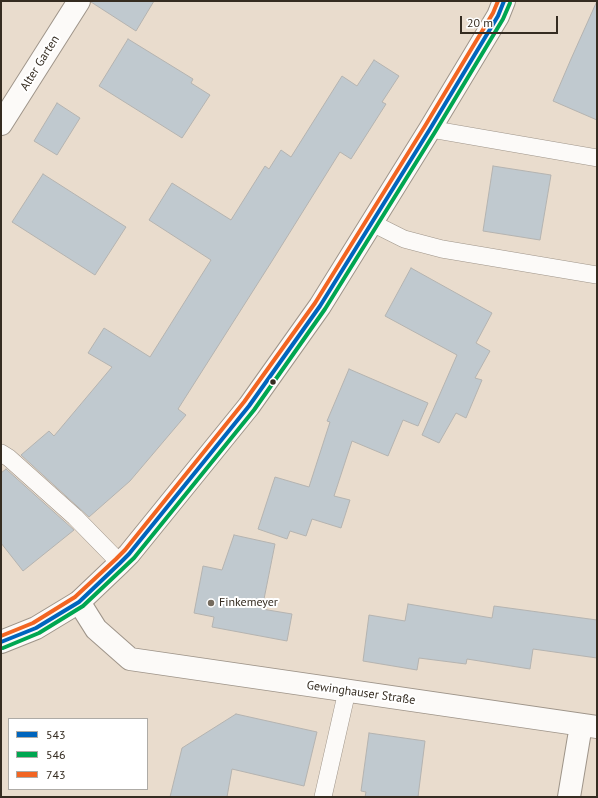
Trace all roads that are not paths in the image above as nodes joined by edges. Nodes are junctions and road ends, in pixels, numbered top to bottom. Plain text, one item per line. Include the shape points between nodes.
1 (79, 1) edge
2 (504, 1) edge
3 (1, 124) edge
4 (430, 129) junction
5 (597, 158) edge
6 (372, 223) junction
7 (597, 275) edge
8 (1, 453) edge
9 (120, 563) junction
10 (78, 602) junction
11 (1, 642) edge
12 (347, 691) junction
13 (589, 726) edge
14 (323, 797) edge
15 (569, 797) edge

1 - 3 street, Alter Garten
2 - 4 street via 498,16
4 - 5 lane
4 - 6 street
6 - 7 lane via 404,239 442,249
6 - 9 street via 320,306 249,406
8 - 9 lane via 75,517
9 - 10 street
10 - 11 street via 36,628
10 - 12 street, Gewinghauser Straße via 96,629 130,659
12 - 13 street, Gewinghauser Straße
12 - 14 lane
13 - 15 street

